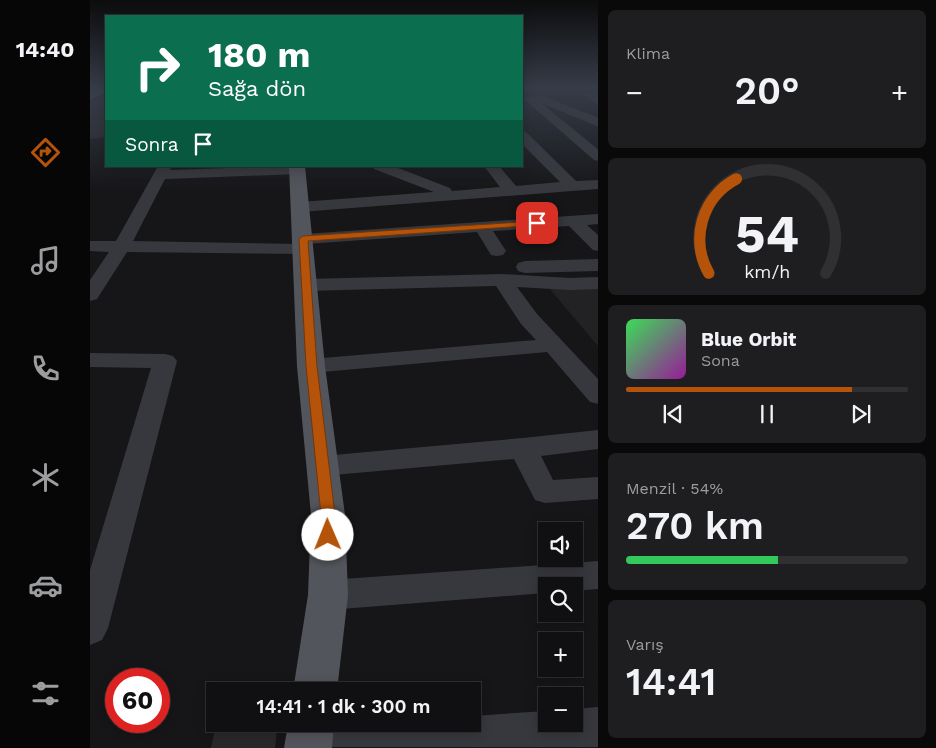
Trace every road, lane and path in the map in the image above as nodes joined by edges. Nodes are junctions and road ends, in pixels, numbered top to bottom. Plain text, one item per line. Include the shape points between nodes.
1 (558, 122) edge
2 (523, 137) edge
3 (598, 158) edge
4 (382, 167) edge
5 (492, 167) edge
6 (298, 168) edge
7 (163, 170) edge
8 (436, 174) dead end
9 (598, 184) edge
10 (572, 186) junction
11 (510, 190) junction
12 (447, 193) junction
13 (300, 207) junction
14 (598, 219) edge
15 (573, 220) junction
16 (482, 227) junction
17 (304, 244) junction
18 (90, 246) edge
19 (122, 246) junction
20 (598, 246) edge
21 (497, 251) dead end
22 (598, 265) edge
23 (502, 280) junction
24 (379, 282) junction
25 (598, 283) edge
26 (306, 285) junction
27 (90, 295) edge
28 (552, 345) junction
29 (90, 360) edge
30 (311, 366) junction
31 (598, 396) edge
32 (598, 439) edge
33 (522, 448) junction
34 (322, 466) junction
35 (598, 488) edge
36 (598, 575) edge
37 (328, 595) junction
38 (90, 628) edge
39 (316, 682) edge
40 (598, 727) edge
41 (309, 740) edge

1 - 3 street
2 - 10 street
4 - 12 street
5 - 11 street
6 - 7 street
6 - 13 main road
7 - 19 street
8 - 12 street
9 - 10 street
10 - 11 street
11 - 12 street
12 - 13 street
13 - 17 main road
14 - 15 street
15 - 16 street
15 - 20 street
16 - 17 street
16 - 21 street
17 - 19 street
17 - 26 main road
18 - 19 street
19 - 27 street
22 - 24 street via 389,272 382,273 378,277
23 - 24 street
23 - 25 street
23 - 28 street
24 - 26 street
26 - 30 main road
28 - 30 street
28 - 31 street
29 - 38 street via 165,362
30 - 34 main road
32 - 33 street
33 - 34 street
33 - 35 street via 545,492
34 - 37 main road via 328,515
36 - 37 street
37 - 39 main road
40 - 41 street

